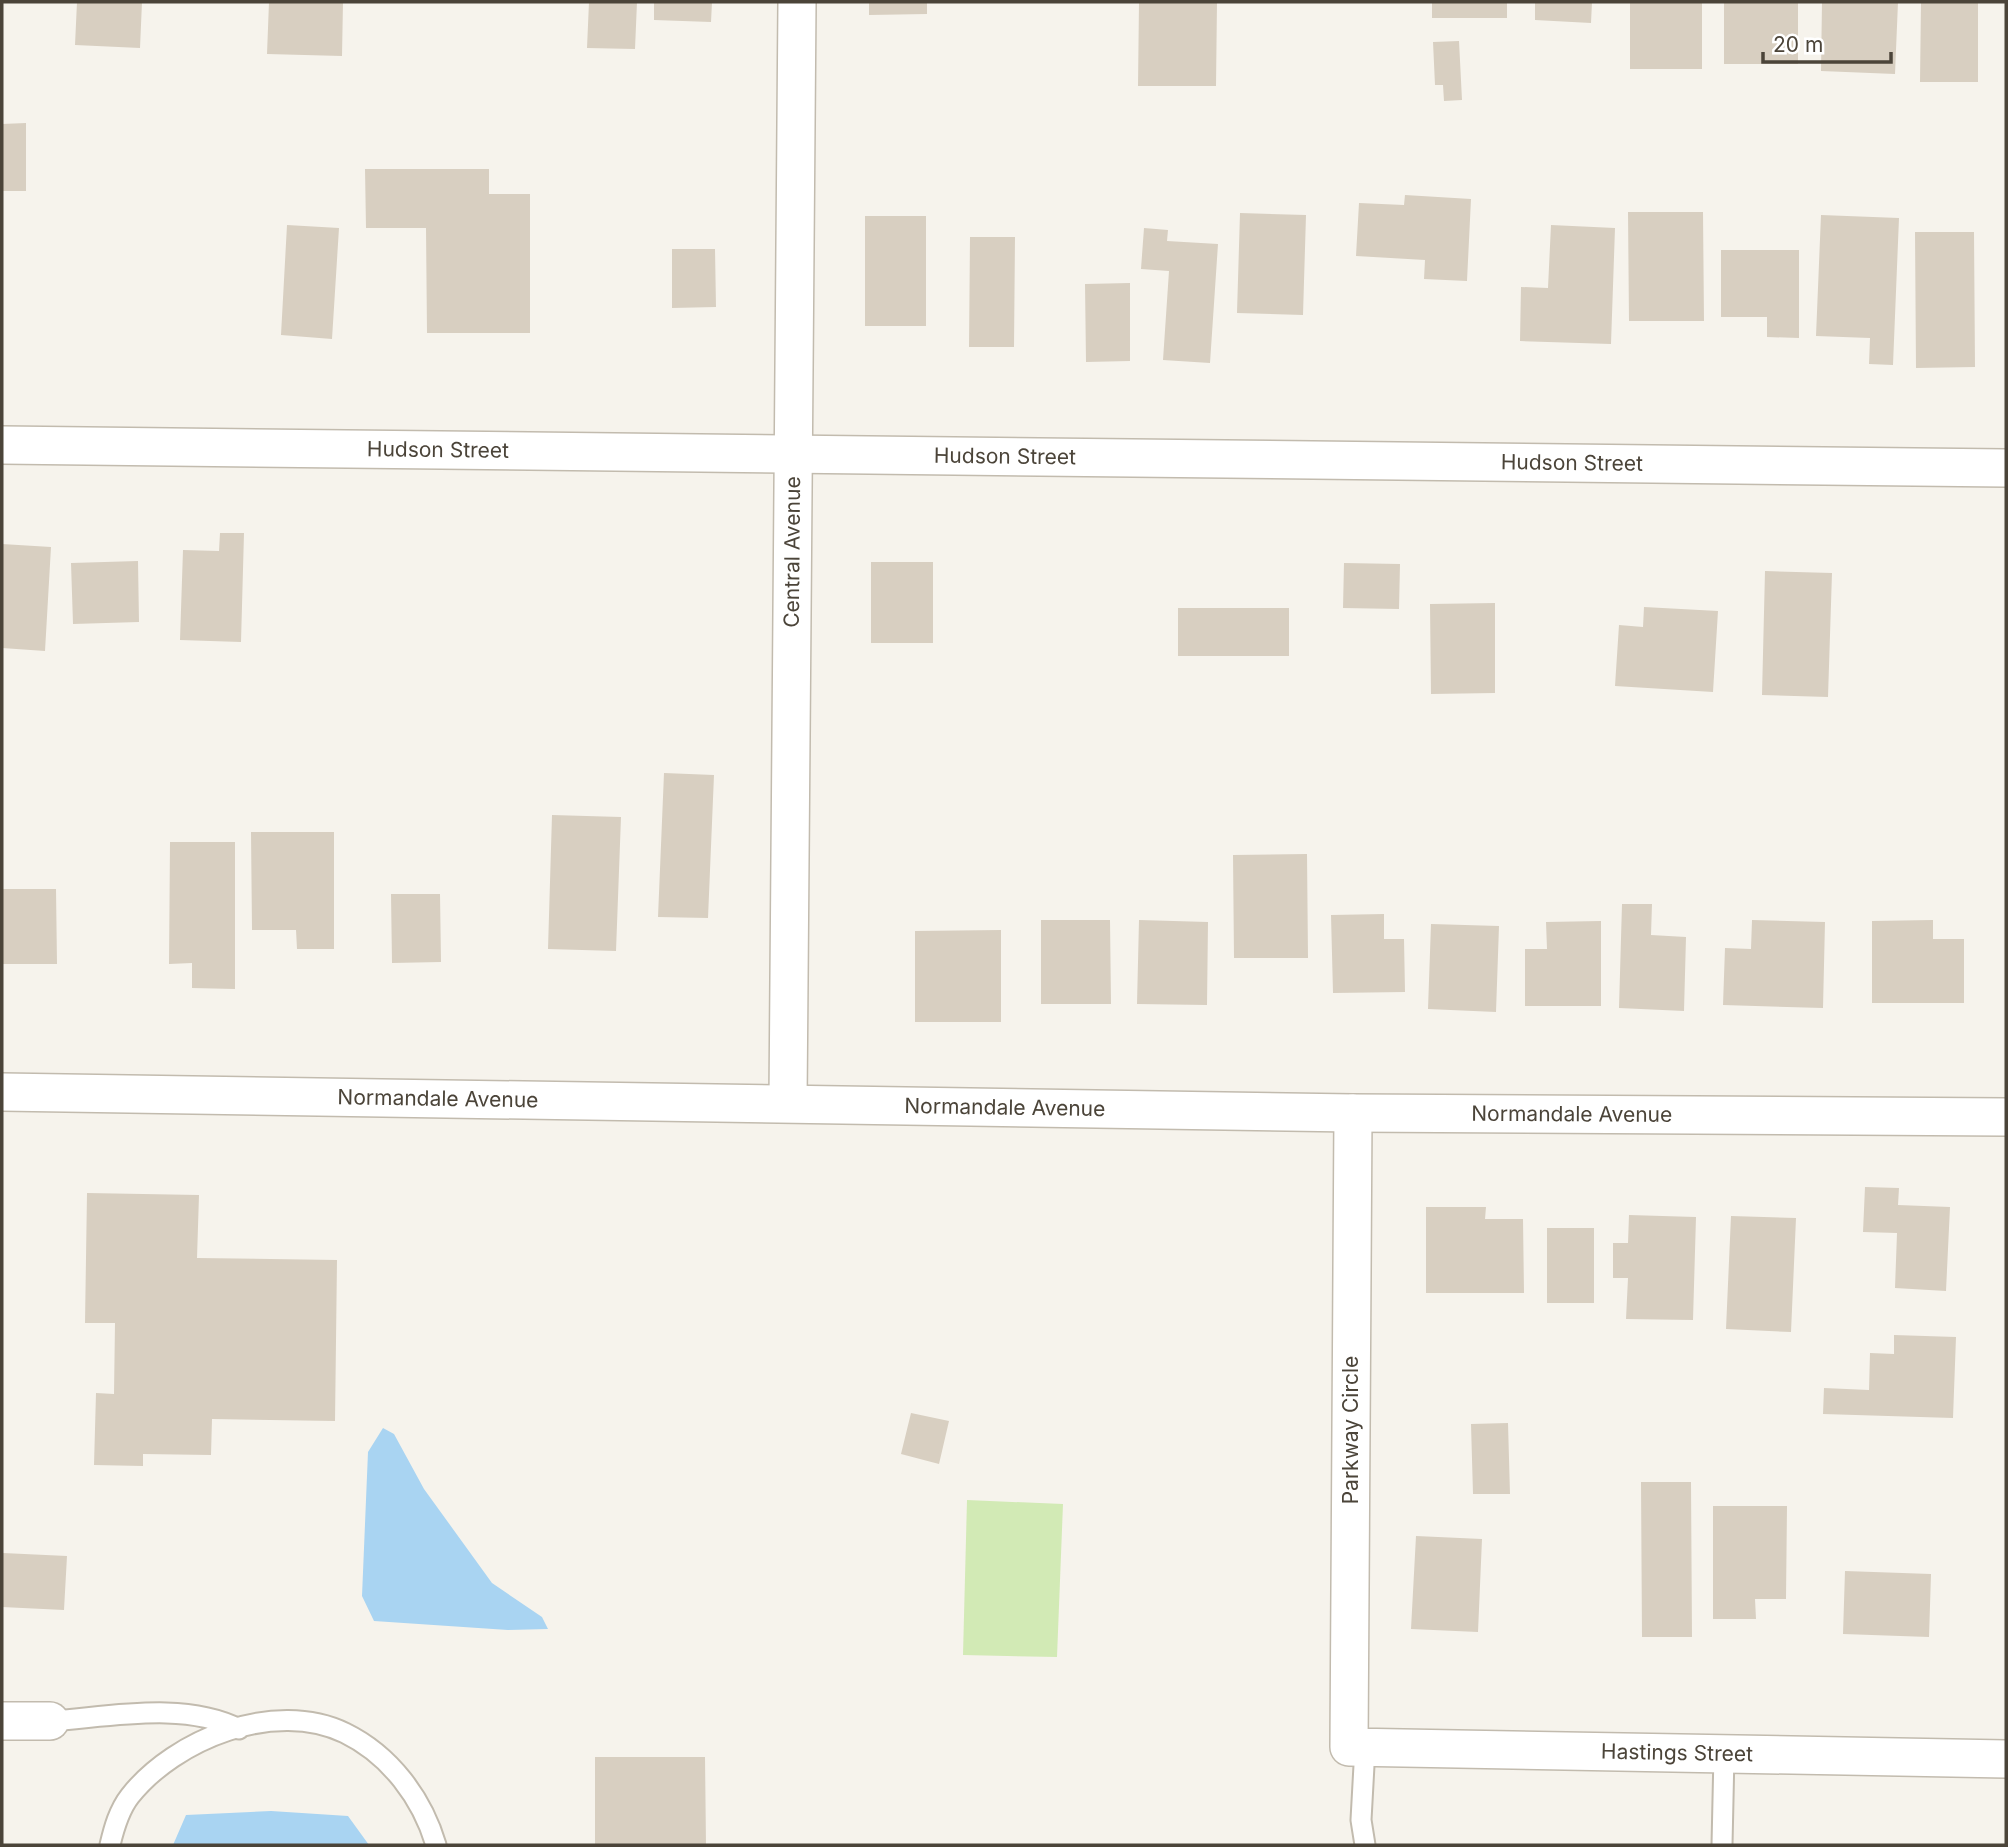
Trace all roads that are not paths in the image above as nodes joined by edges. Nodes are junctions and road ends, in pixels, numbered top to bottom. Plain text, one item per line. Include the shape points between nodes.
1 (797, 2) edge
2 (2, 445) edge
3 (792, 454) junction
4 (2006, 468) edge
5 (2, 1092) edge
6 (788, 1102) junction
7 (1353, 1113) junction
8 (2006, 1116) edge
9 (2, 1721) edge
10 (50, 1721) joint
11 (239, 1729) junction
12 (1357, 1747) junction
13 (1724, 1754) junction
14 (2006, 1759) edge
15 (110, 1845) edge
16 (436, 1845) edge
17 (1365, 1845) edge
18 (1722, 1845) edge

1 - 3 street, Central Avenue
2 - 3 street, Hudson Street
3 - 4 street, Hudson Street
3 - 6 street, Central Avenue
5 - 6 street, Normandale Avenue
6 - 7 street, Normandale Avenue
7 - 8 street, Normandale Avenue
7 - 12 street, Parkway Circle
9 - 10 street
10 - 11 lane via 191,1714 217,1718
11 - 15 lane via 175,1754 150,1775 128,1798
11 - 16 lane via 270,1722 319,1725 343,1732 399,1776 421,1807
12 - 13 street, Hastings Street
12 - 17 lane
13 - 14 street, Hastings Street
13 - 18 lane

